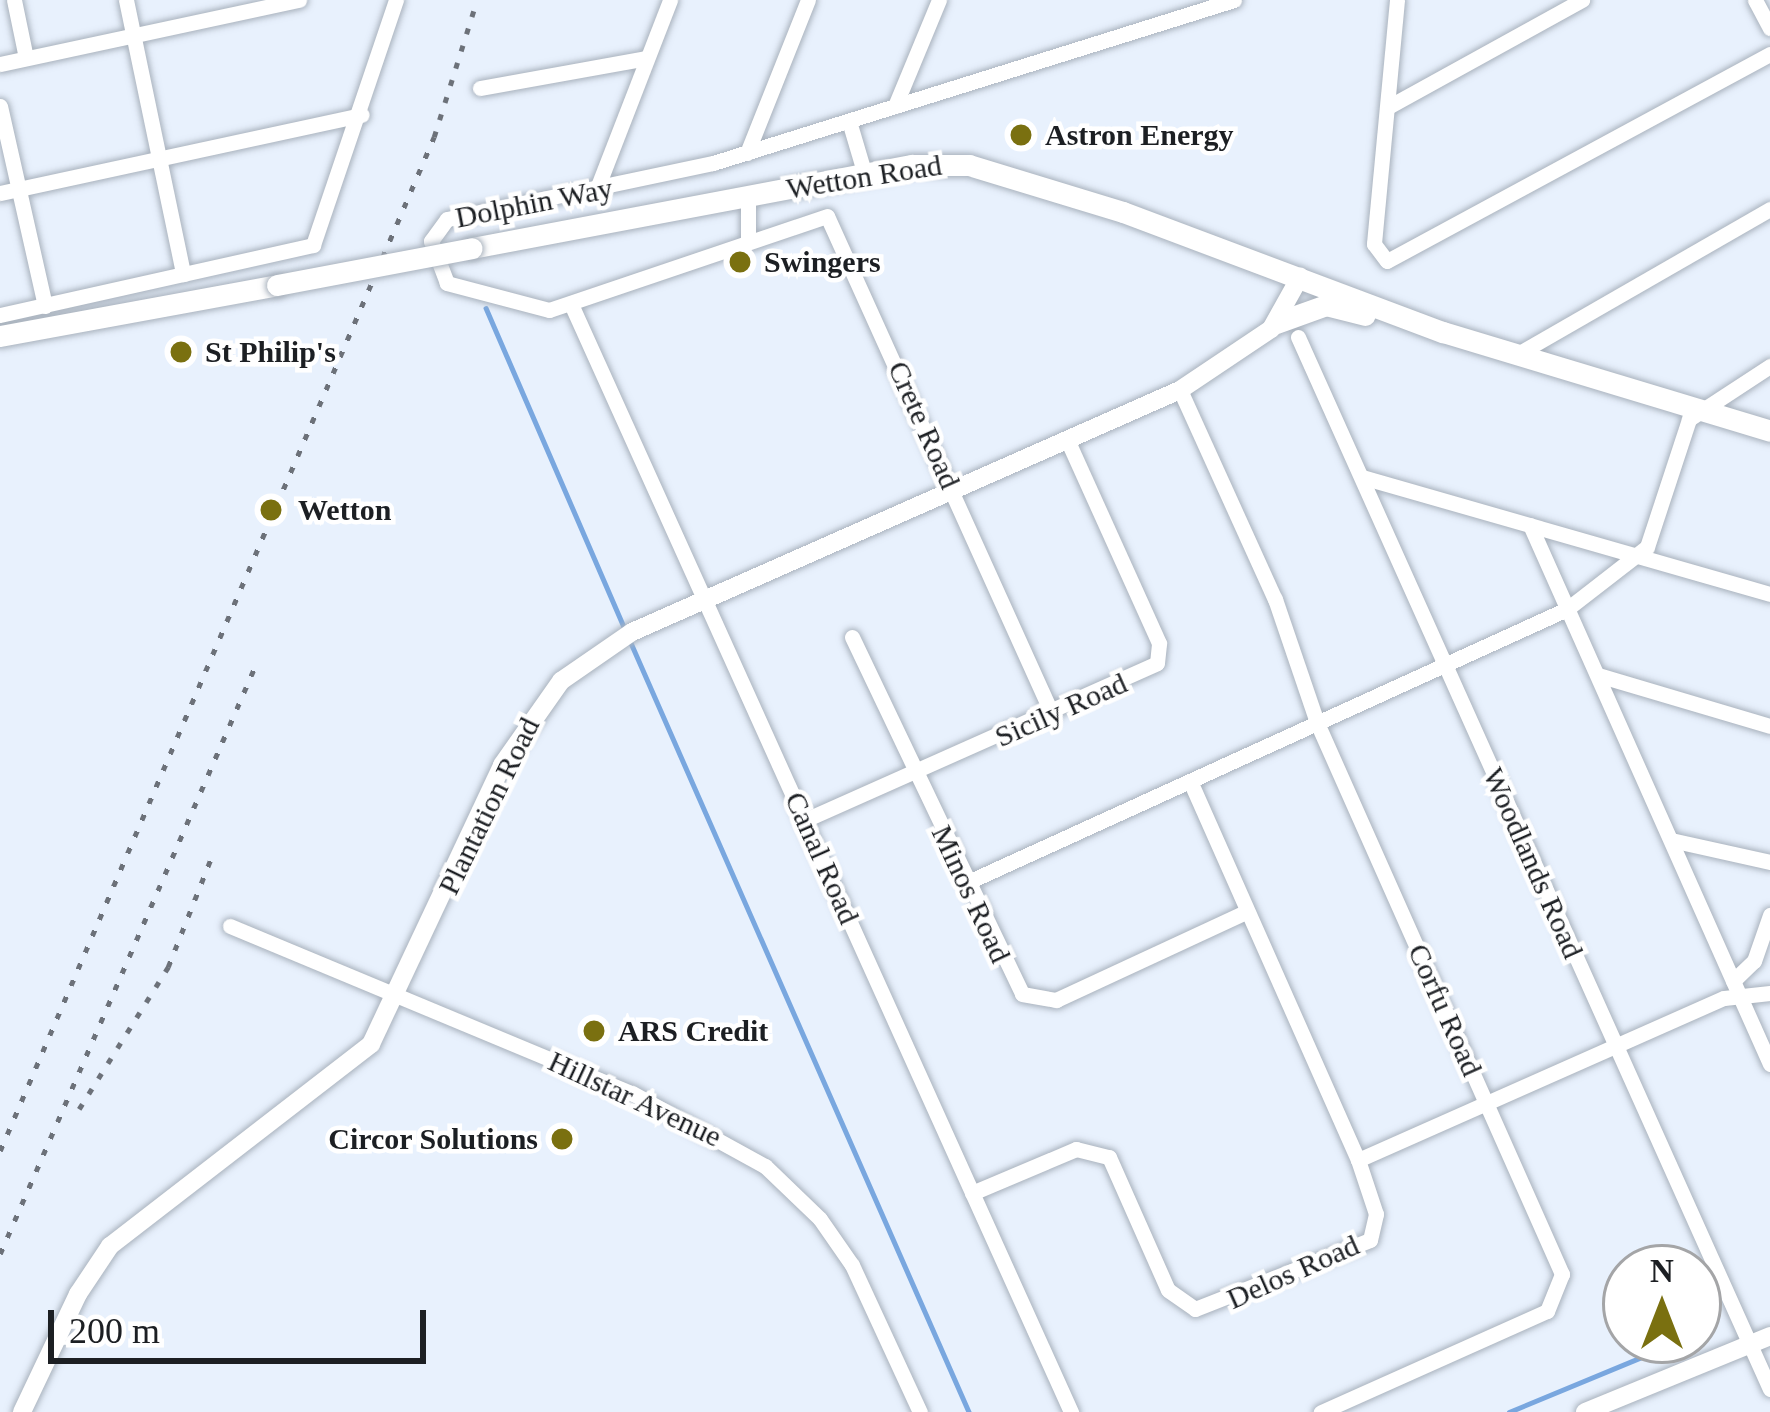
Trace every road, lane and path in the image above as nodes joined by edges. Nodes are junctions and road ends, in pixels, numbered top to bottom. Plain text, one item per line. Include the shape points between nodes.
1 (14, 0) edge
2 (126, 0) edge
3 (299, 0) edge
4 (396, 0) edge
5 (670, 0) edge
6 (808, 0) edge
7 (940, 0) edge
8 (1234, 0) edge
9 (1396, 0) edge
10 (1582, 0) edge
11 (1755, 0) edge
12 (1193, 6) edge
13 (1770, 28) edge
14 (134, 34) junction
15 (1770, 54) edge
16 (26, 58) junction
17 (646, 58) junction
18 (0, 64) edge
19 (480, 88) dead end
20 (0, 106) edge
21 (896, 106) junction
22 (1388, 107) junction
23 (362, 115) junction
24 (849, 121) junction
25 (747, 153) junction
26 (160, 158) junction
27 (866, 175) junction
28 (9, 191) edge
29 (596, 191) junction
30 (748, 195) junction
31 (1770, 209) edge
32 (748, 240) junction
33 (183, 274) junction
34 (1300, 277) junction
35 (571, 304) junction
36 (45, 306) junction
37 (0, 315) edge
38 (1412, 321) junction
39 (1276, 323) junction
40 (0, 337) edge
41 (1298, 337) dead end
42 (1516, 355) junction
43 (1770, 366) edge
44 (1180, 390) junction
45 (1698, 410) junction
46 (1770, 431) edge
47 (1068, 441) junction
48 (1362, 477) junction
49 (953, 491) junction
50 (1530, 525) junction
51 (1640, 556) junction
52 (1770, 594) edge
53 (705, 600) junction
54 (1567, 610) junction
55 (852, 637) dead end
56 (1446, 667) junction
57 (1598, 675) junction
58 (1052, 714) junction
59 (1318, 725) junction
60 (1770, 726) edge
61 (915, 774) junction
62 (1192, 785) junction
63 (805, 820) junction
64 (1671, 840) junction
65 (1770, 862) edge
66 (968, 882) junction
67 (1243, 913) junction
68 (1770, 915) edge
69 (230, 926) dead end
70 (1736, 987) junction
71 (1770, 994) edge
72 (399, 996) junction
73 (1615, 1046) junction
74 (1770, 1064) edge
75 (1486, 1103) junction
76 (1358, 1160) junction
77 (972, 1193) junction
78 (1770, 1336) edge
79 (1748, 1342) junction
80 (1770, 1389) edge
81 (22, 1412) edge
82 (920, 1412) edge
83 (1071, 1412) edge
84 (1321, 1412) edge
85 (1585, 1412) edge

1 - 16 street
2 - 14 street
3 - 14 street
4 - 23 street
5 - 17 street
6 - 25 street
7 - 21 street
8 - 12 street, Dolphin Way
9 - 22 street
10 - 22 street
11 - 13 street
12 - 21 street, Dolphin Way
14 - 16 street
14 - 26 street
15 - 22 street via 1400,259 1383,259 1374,244
16 - 18 street
17 - 19 street
17 - 29 street
20 - 28 street
21 - 24 street, Dolphin Way
23 - 26 street
23 - 33 street via 314,245
24 - 25 street, Dolphin Way
24 - 27 street
25 - 29 street, Dolphin Way
26 - 28 street
26 - 33 street
27 - 30 main road, Wetton Road
27 - 34 main road, Wetton Road via 969,165
28 - 36 street
29 - 35 street, Dolphin Way via 447,219 431,242 447,283 533,310
30 - 32 street
30 - 40 main road, Wetton Road, bridge
31 - 42 street
32 - 35 street, Dolphin Way
32 - 49 street, Crete Road via 817,215 832,220
33 - 36 street
34 - 38 main road, Wetton Road
34 - 39 street, Plantation Road
35 - 53 street, Canal Road
36 - 37 street
38 - 39 main road via 1326,305
38 - 42 main road, Wetton Road
39 - 44 street, Plantation Road
41 - 48 street, Woodlands Road
42 - 45 main road, Wetton Road
43 - 45 street
44 - 47 street, Plantation Road
44 - 59 street, Corfu Road via 1275,598
45 - 46 main road, Wetton Road
45 - 51 street via 1683,428
47 - 49 street, Plantation Road
47 - 58 street, Sicily Road via 1160,658 1153,669
48 - 50 street
48 - 56 street, Woodlands Road
49 - 53 street, Plantation Road
49 - 58 street, Crete Road
50 - 51 street
50 - 54 street
51 - 52 street
51 - 54 street
53 - 63 street, Canal Road
53 - 72 street, Plantation Road via 611,643 538,707 502,765
54 - 56 street
54 - 57 street
55 - 61 street, Minos Road
56 - 59 street
56 - 73 street, Woodlands Road
57 - 60 street
57 - 64 street
58 - 61 street, Sicily Road
59 - 62 street
59 - 75 street, Corfu Road
61 - 63 street, Sicily Road
61 - 66 street, Minos Road
62 - 66 street
62 - 67 street, Delos Road
63 - 77 street, Canal Road
64 - 65 street
64 - 70 street
66 - 67 street, Minos Road via 1012,986 1045,1001
67 - 76 street, Delos Road
68 - 70 street
69 - 72 street, Hillstar Avenue
70 - 71 street
70 - 73 street
70 - 74 street
72 - 81 street, Plantation Road via 371,1044 329,1084 162,1199 110,1246
72 - 82 street, Hillstar Avenue via 632,1094 765,1166 820,1219 852,1265
73 - 75 street
73 - 79 street, Woodlands Road
75 - 76 street
75 - 84 street, Corfu Road via 1559,1265 1559,1296 1547,1311
76 - 77 street, Delos Road via 1376,1214 1370,1240 1209,1310 1179,1303 1168,1289 1119,1174 1100,1152 1063,1153
77 - 83 street, Canal Road
78 - 79 street
79 - 80 street, Woodlands Road
79 - 85 street

